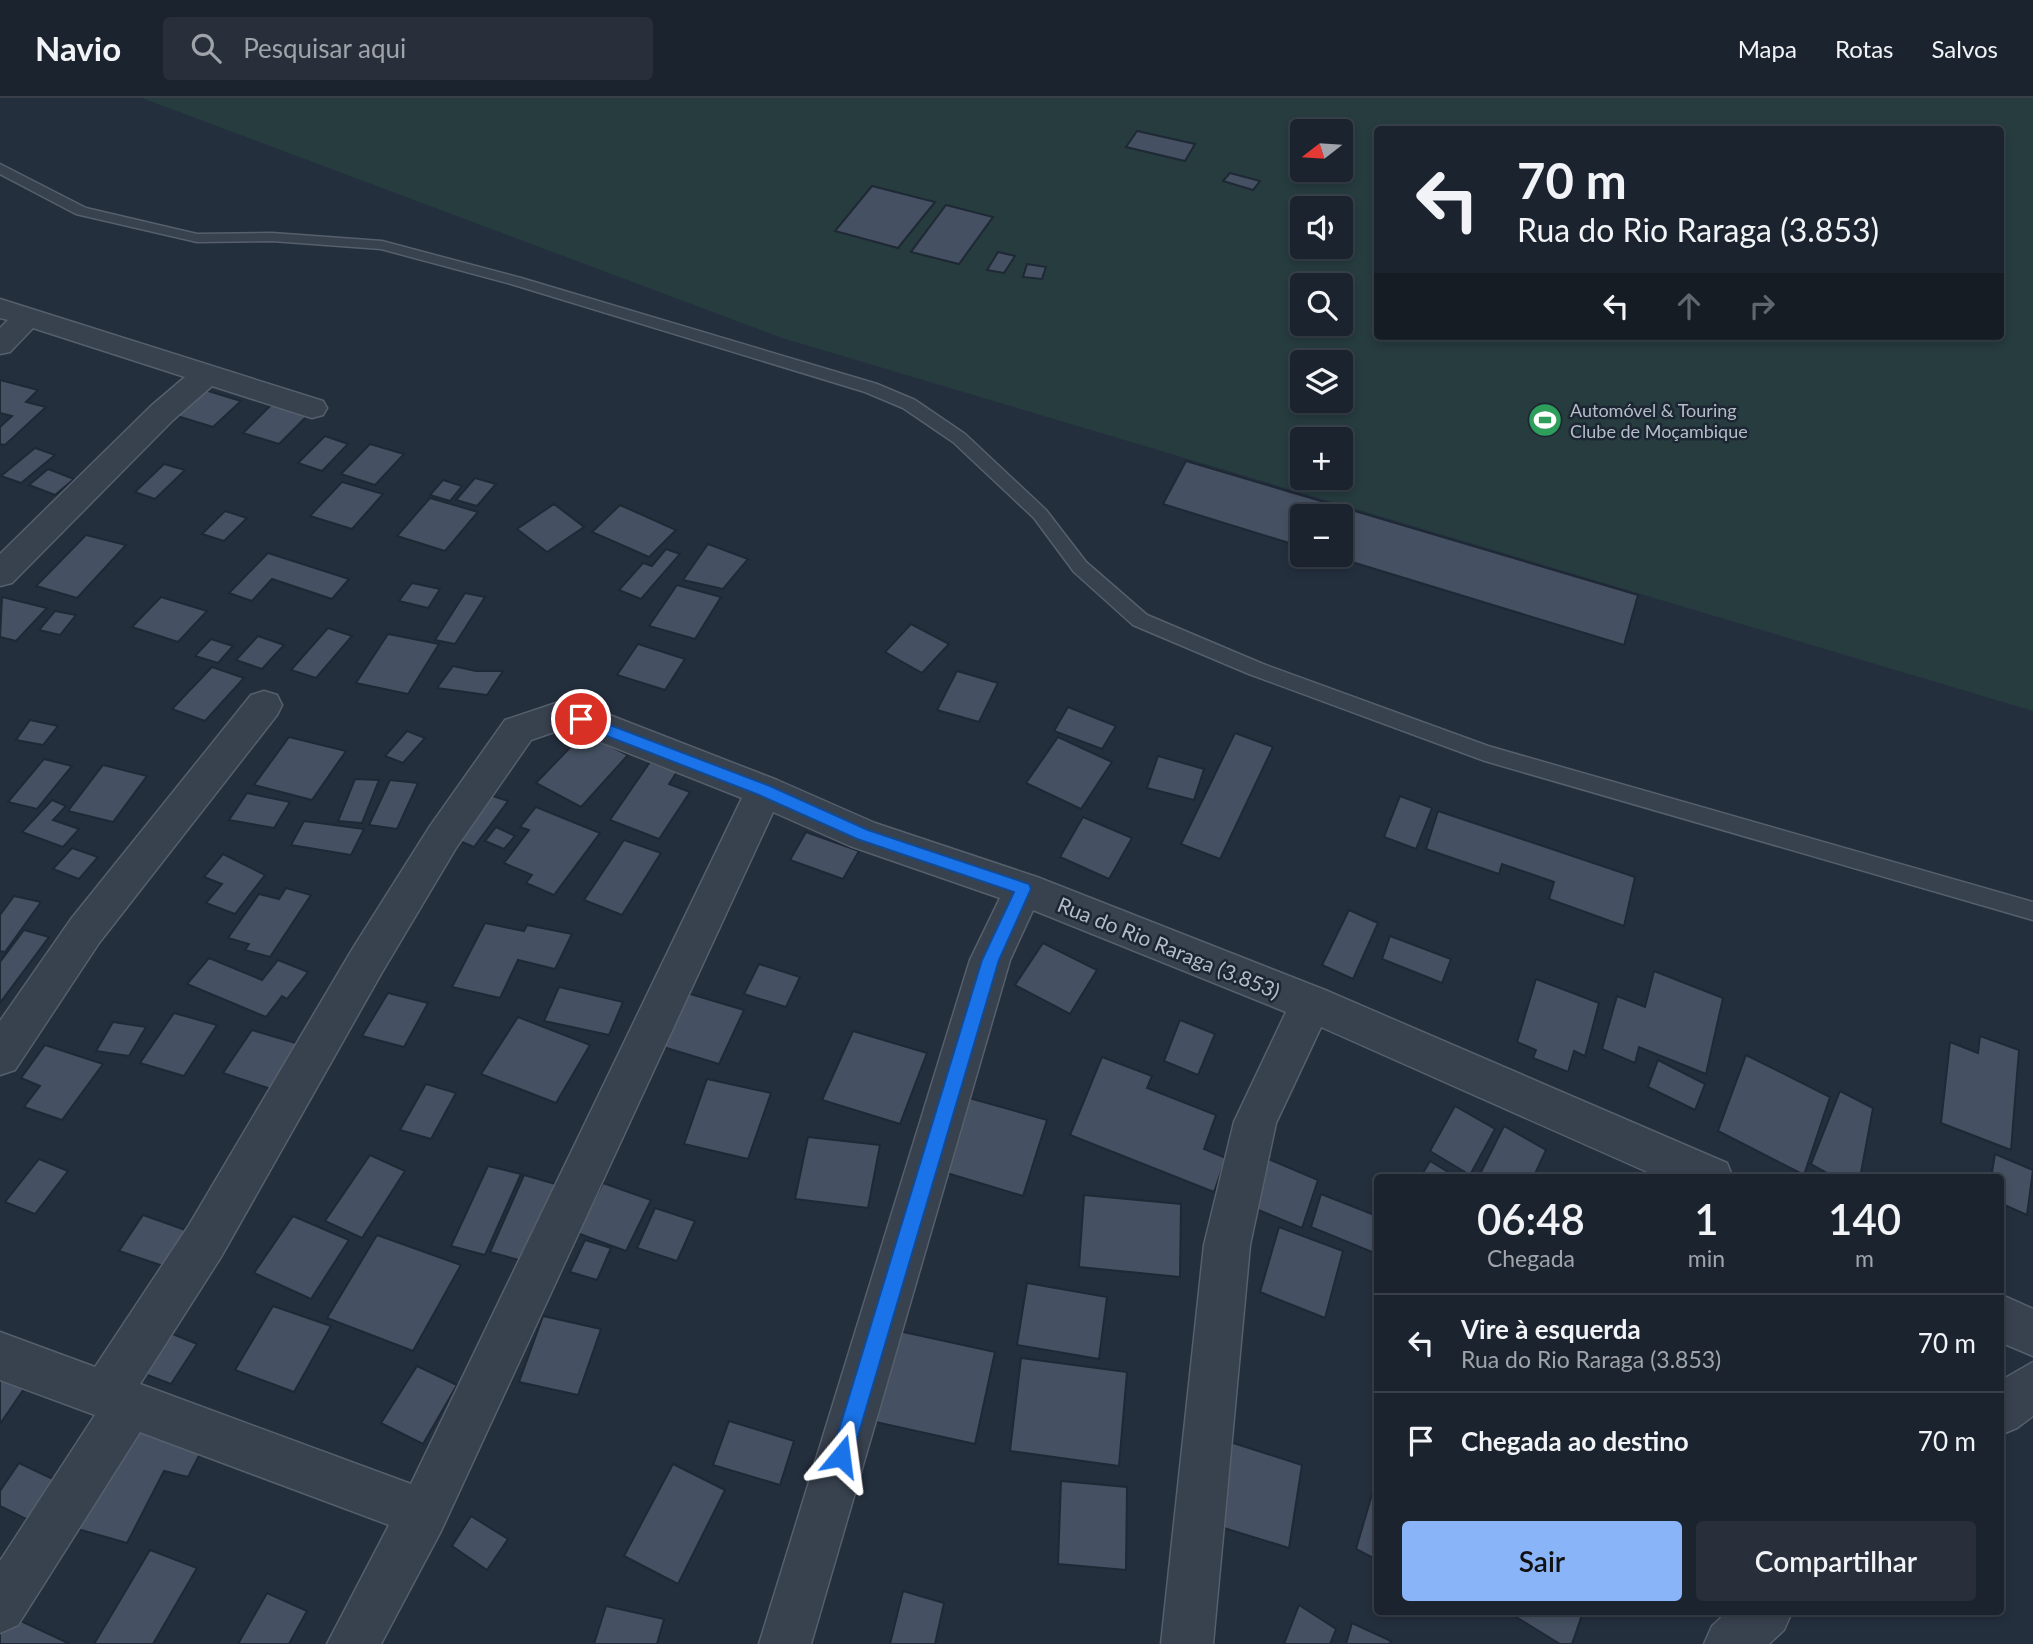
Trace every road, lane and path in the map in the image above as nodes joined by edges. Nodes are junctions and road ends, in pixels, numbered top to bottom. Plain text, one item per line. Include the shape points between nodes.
1 (0, 168) edge
2 (13, 312) edge
3 (0, 345) edge
4 (206, 375) junction
5 (312, 408) dead end
6 (0, 574) edge
7 (264, 705) dead end
8 (764, 791) junction
9 (1023, 889) junction
10 (2033, 911) edge
11 (1311, 1003) junction
12 (0, 1056) edge
13 (1702, 1174) edge
14 (2004, 1319) edge
15 (2033, 1333) edge
16 (0, 1356) edge
17 (2033, 1386) edge
18 (118, 1400) junction
19 (2004, 1408) edge
20 (423, 1513) junction
21 (0, 1608) edge
22 (1763, 1615) edge
23 (353, 1644) edge
24 (785, 1644) edge
25 (1187, 1644) edge
26 (1730, 1644) edge

1 - 10 lane via 81,211 197,237 382,245 871,388 909,404 959,438 1041,514 1080,567 1140,620 1256,669 1485,753
2 - 3 street
2 - 4 street
4 - 5 street
4 - 6 street
7 - 12 street via 85,931
8 - 9 street, Rua do Rio Raraga (3.853) via 863,835
8 - 18 street, Rua do Rio Raraga (3.853) via 581,719 556,718 518,730 458,815 367,961
8 - 20 street
9 - 11 street, Rua do Rio Raraga (3.853)
9 - 24 street via 986,974
11 - 13 street, Rua do Rio Raraga (3.853)
11 - 25 street via 1255,1122 1227,1245
14 - 15 street
16 - 18 street
17 - 19 street
18 - 20 street
18 - 21 street
20 - 23 street
22 - 26 street

